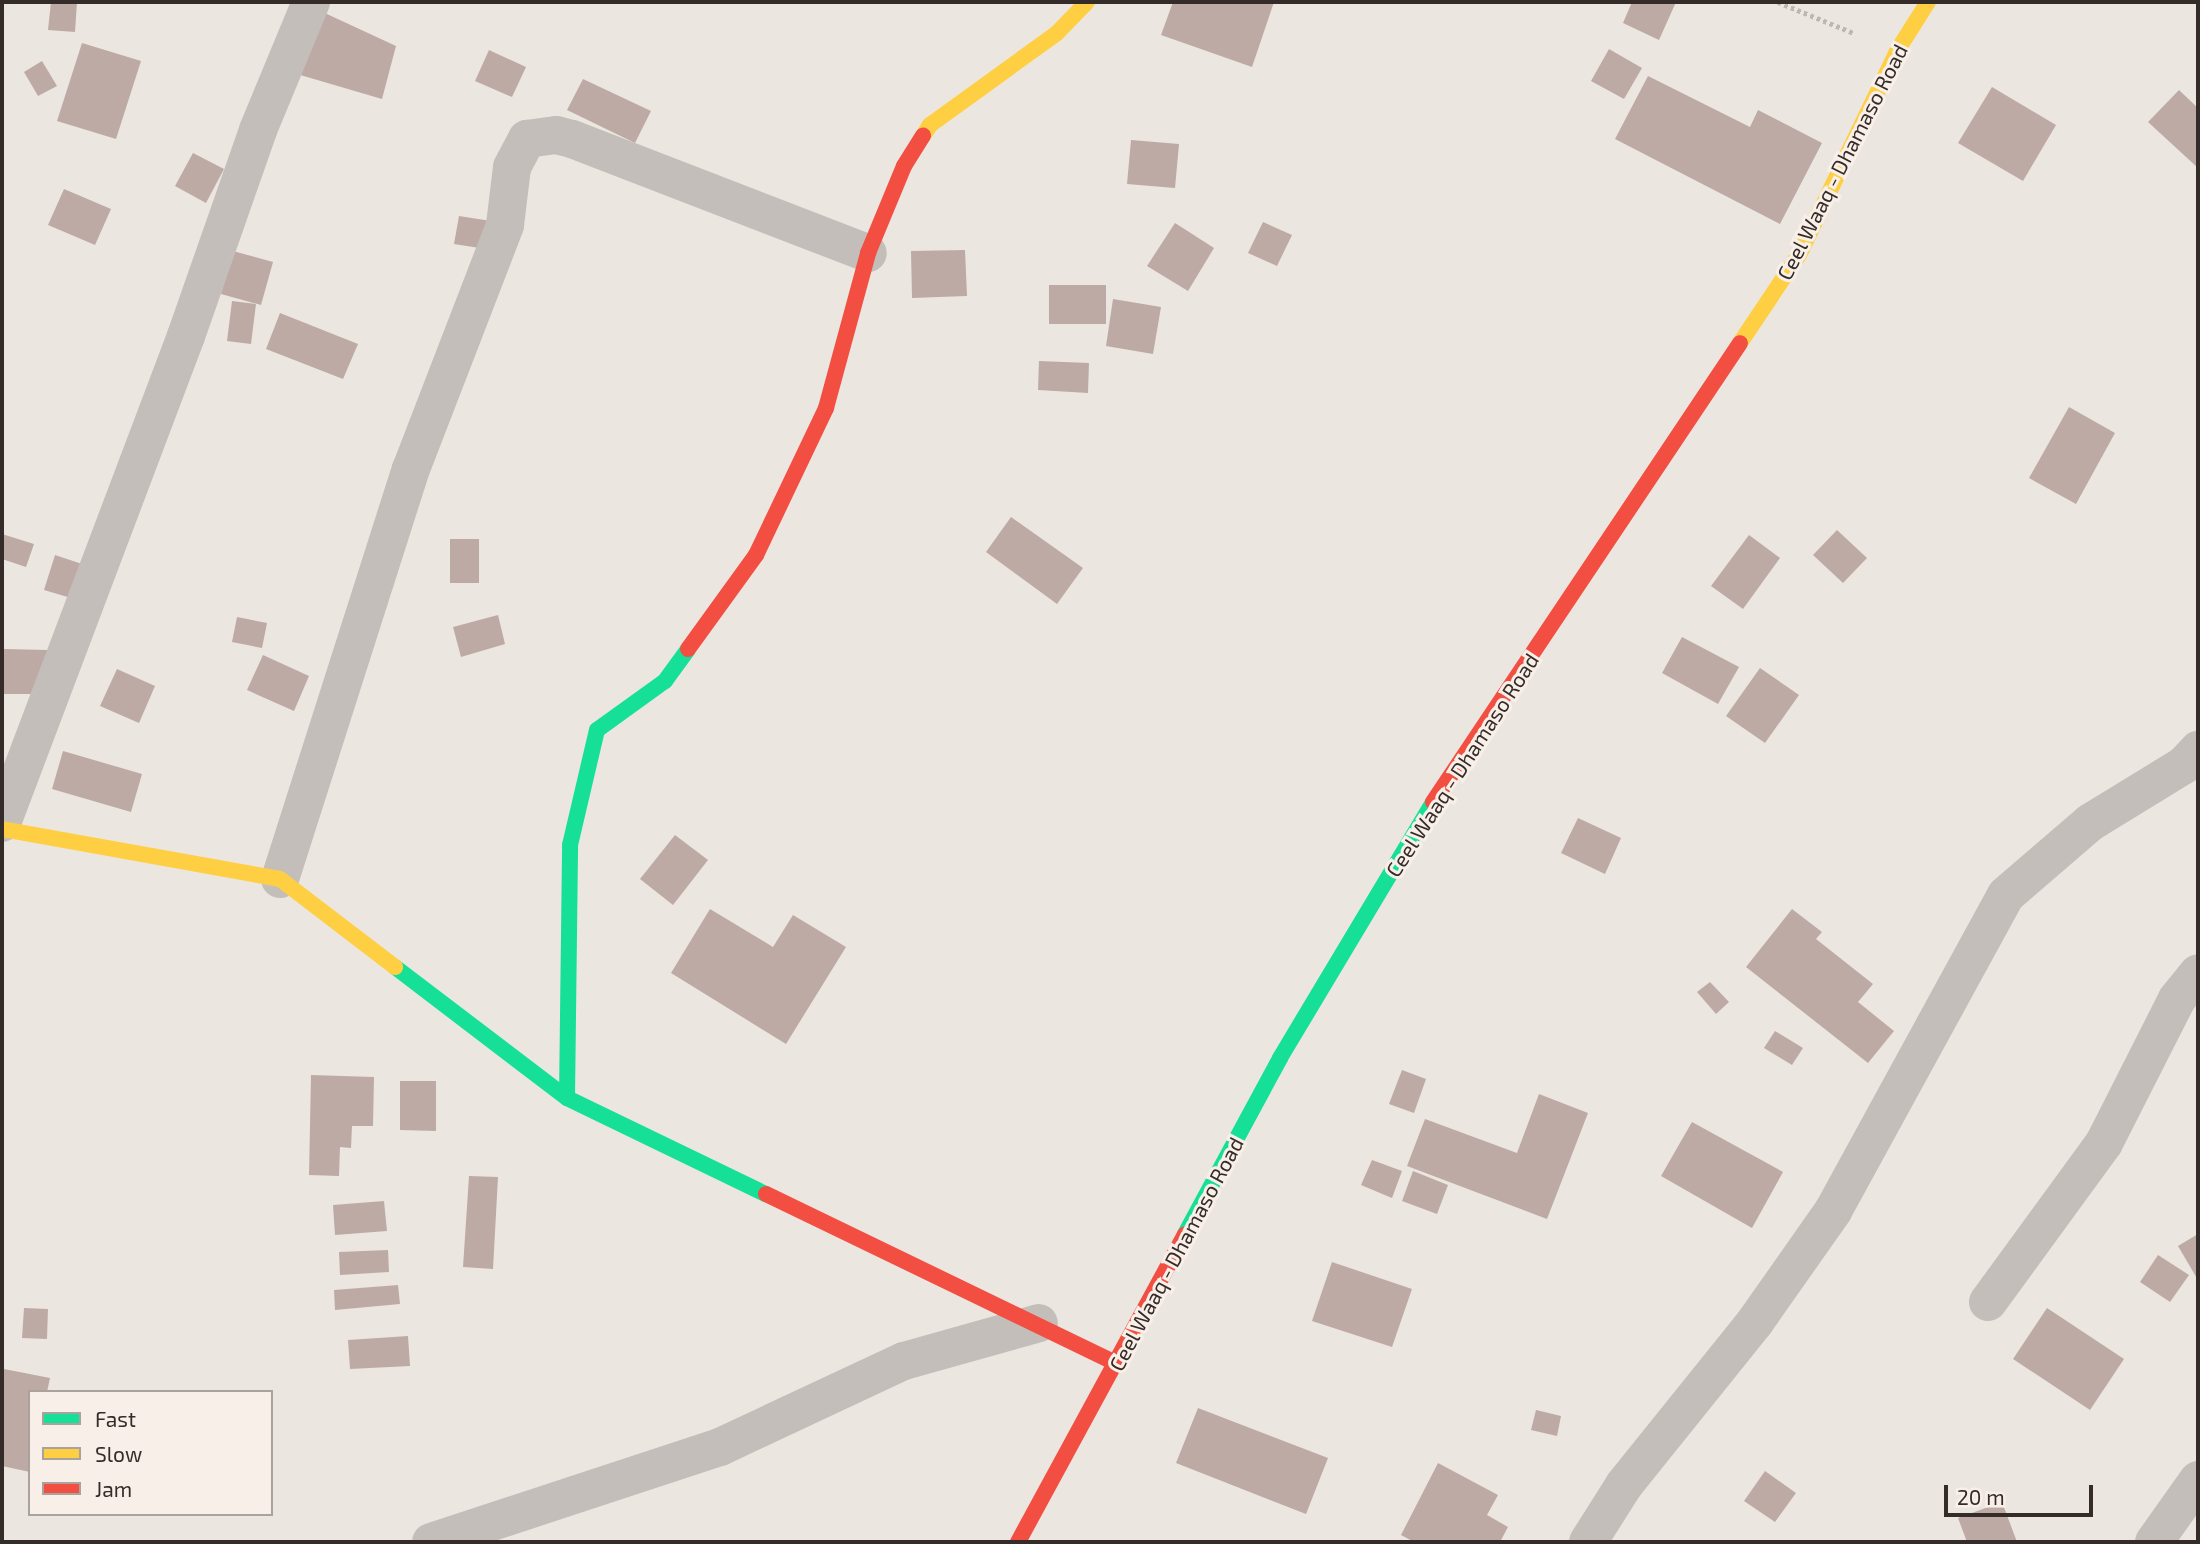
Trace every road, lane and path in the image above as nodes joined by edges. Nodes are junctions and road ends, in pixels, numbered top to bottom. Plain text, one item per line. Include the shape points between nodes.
1 (311, 2) edge
2 (1087, 2) edge
3 (1778, 2) edge
4 (1928, 2) edge
5 (1897, 51) junction
6 (868, 253) junction
7 (2198, 750) edge
8 (2, 822) edge
9 (2, 829) edge
10 (281, 878) junction
11 (2198, 973) edge
12 (567, 1098) junction
13 (1988, 1302) dead end
14 (1040, 1323) junction
15 (1117, 1364) junction
16 (2198, 1480) edge
17 (431, 1542) edge
18 (1018, 1542) edge
19 (1588, 1542) edge
20 (2154, 1542) edge

1 - 8 street via 258,130 186,336
2 - 6 street via 1057,33 930,125 904,166
3 - 5 path
4 - 5 street, Ceel Waaq - Dhamaso Road
5 - 15 street, Ceel Waaq - Dhamaso Road via 1799,255 1431,806 1280,1058
6 - 10 street via 572,139 556,135 527,139 512,167 505,225 411,468
6 - 12 street via 826,408 756,555 665,681 597,730 570,845
7 - 19 street via 2184,765 2091,822 2006,895 1833,1211 1755,1322 1624,1485
9 - 10 street
10 - 12 street
11 - 13 street via 2177,999 2104,1143
12 - 14 street
14 - 15 street
14 - 17 street via 904,1361 720,1447
15 - 18 street, Ceel Waaq - Dhamaso Road
16 - 20 street

